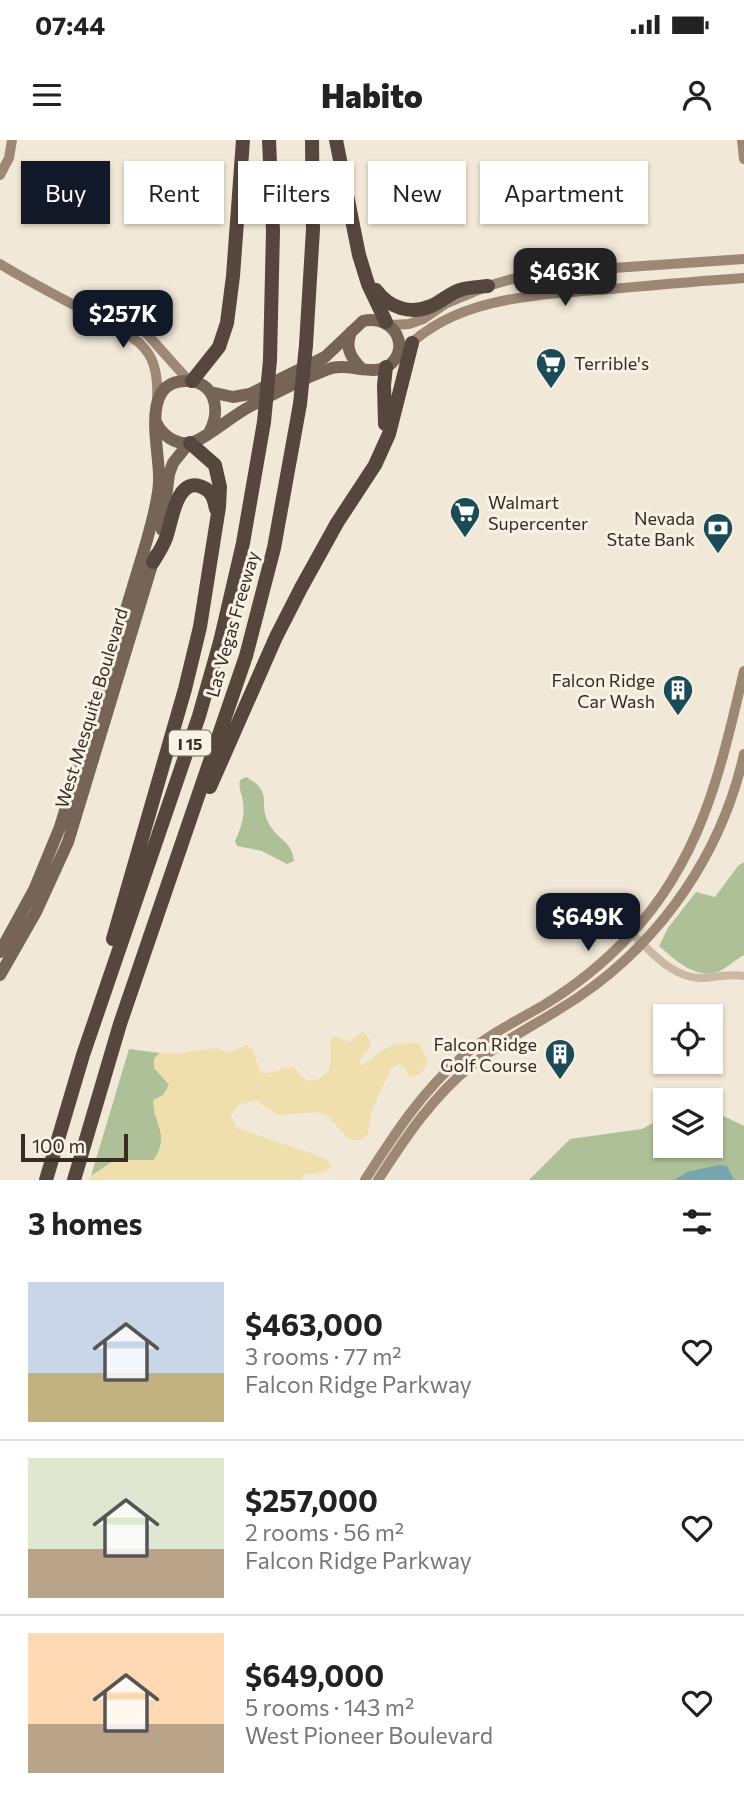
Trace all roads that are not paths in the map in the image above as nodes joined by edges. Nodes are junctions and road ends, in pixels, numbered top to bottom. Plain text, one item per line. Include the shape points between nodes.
1 (12, 140) edge
2 (243, 140) edge
3 (269, 140) edge
4 (312, 140) edge
5 (336, 140) edge
6 (742, 140) edge
7 (744, 159) edge
8 (0, 175) edge
9 (359, 255) junction
10 (744, 258) edge
11 (0, 264) edge
12 (744, 278) edge
13 (488, 286) junction
14 (84, 309) junction
15 (388, 323) junction
16 (351, 332) junction
17 (412, 343) junction
18 (389, 365) junction
19 (361, 368) junction
20 (199, 385) junction
21 (157, 400) junction
22 (155, 419) junction
23 (210, 431) junction
24 (190, 443) junction
25 (384, 443) junction
26 (217, 514) junction
27 (153, 562) junction
28 (744, 671) edge
29 (744, 754) edge
30 (169, 881) junction
31 (632, 934) junction
32 (643, 944) junction
33 (0, 952) edge
34 (0, 975) edge
35 (744, 976) edge
36 (83, 1055) junction
37 (46, 1180) edge
38 (74, 1180) edge
39 (365, 1180) edge
40 (378, 1180) edge

1 - 8 main road
2 - 20 highway via 227,323
3 - 36 highway, Las Vegas Freeway / I 15, bridge via 273,231 270,360 243,543 199,716
4 - 30 highway, Las Vegas Freeway / I 15, bridge via 313,229 306,345 291,463 261,606
5 - 9 highway
6 - 7 main road
9 - 13 highway via 380,296 404,310 430,307 458,290
9 - 15 highway
10 - 13 main road via 538,275
11 - 14 main road
12 - 17 main road via 519,298 446,318
13 - 15 main road via 410,324
14 - 20 main road via 108,312 139,329
14 - 21 main road via 144,347 158,383
15 - 16 main road via 363,321
15 - 18 main road via 398,342
16 - 19 main road via 349,354
16 - 20 main road via 325,358 250,394 233,397
17 - 18 main road
17 - 25 highway
18 - 19 main road
18 - 25 highway via 384,385
19 - 23 main road via 326,370 248,407
20 - 21 main road via 170,385
20 - 23 main road via 216,404
21 - 22 main road
22 - 24 main road via 164,435
22 - 33 main road, West Mesquite Boulevard via 159,481 147,540 60,827 34,890
23 - 24 main road
24 - 26 highway via 215,465 220,487
24 - 27 main road, West Mesquite Boulevard via 169,474 164,523
25 - 30 highway via 276,637
26 - 27 highway via 215,500 206,489 186,488
26 - 36 highway via 200,627 185,689
27 - 34 main road, West Mesquite Boulevard via 68,842
28 - 31 main road via 723,761 699,831 682,865
29 - 32 main road via 731,801 698,871
30 - 38 highway, Las Vegas Freeway / I 15
31 - 32 street
31 - 39 main road via 571,987 487,1038 434,1083
32 - 35 street via 684,977
32 - 40 main road via 582,995 470,1066 415,1124
36 - 37 highway, Las Vegas Freeway / I 15

